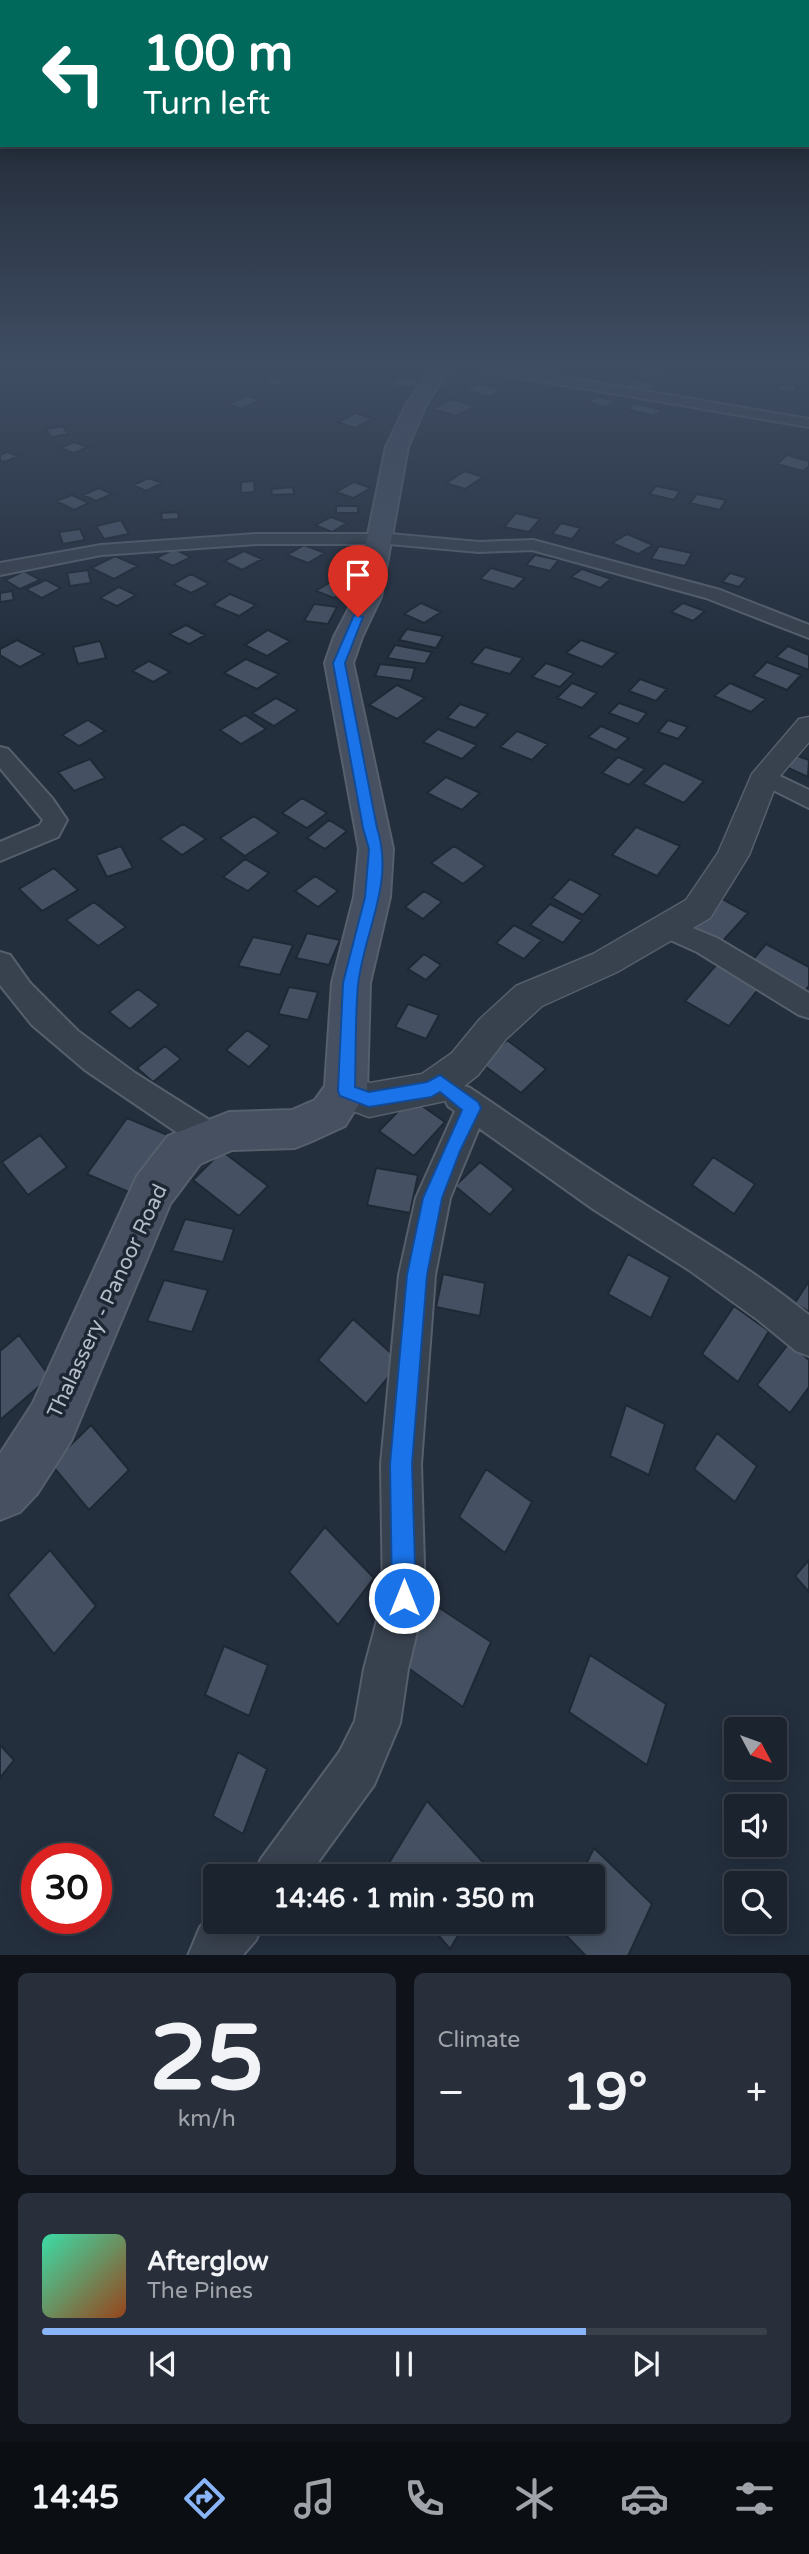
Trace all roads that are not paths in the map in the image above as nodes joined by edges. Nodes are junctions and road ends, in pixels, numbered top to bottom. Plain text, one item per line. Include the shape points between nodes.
1 (394, 459) edge
2 (378, 538) junction
3 (0, 569) edge
4 (809, 632) edge
5 (809, 725) edge
6 (0, 754) edge
7 (765, 777) junction
8 (809, 800) edge
9 (0, 852) edge
10 (666, 927) junction
11 (0, 962) edge
12 (809, 1007) edge
13 (440, 1082) junction
14 (346, 1091) junction
15 (472, 1108) junction
16 (211, 1138) junction
17 (809, 1338) edge
18 (0, 1492) edge
19 (287, 1864) edge
20 (228, 1934) edge
21 (213, 1955) edge

1 - 2 main road
2 - 3 street via 257,539 101,550
2 - 4 street via 479,547 533,545 713,594
2 - 14 main road via 368,597 339,663 376,849 372,897 351,983
5 - 7 street
6 - 9 street via 55,820 49,831
7 - 8 street
7 - 10 street via 733,855 698,909
10 - 12 street via 707,945
10 - 13 street via 605,963 529,996 493,1028 465,1064
11 - 16 street via 47,1019 92,1059
13 - 14 street via 431,1089 369,1100
13 - 15 street
14 - 16 main road, Thalassery - Panoor Road via 330,1113 295,1129 229,1131
15 - 17 street via 701,1258
15 - 19 street via 433,1198 417,1275 401,1464 404,1598 377,1723 357,1768
16 - 18 main road, Thalassery - Panoor Road via 184,1150 153,1191 52,1422 18,1475
20 - 21 street

